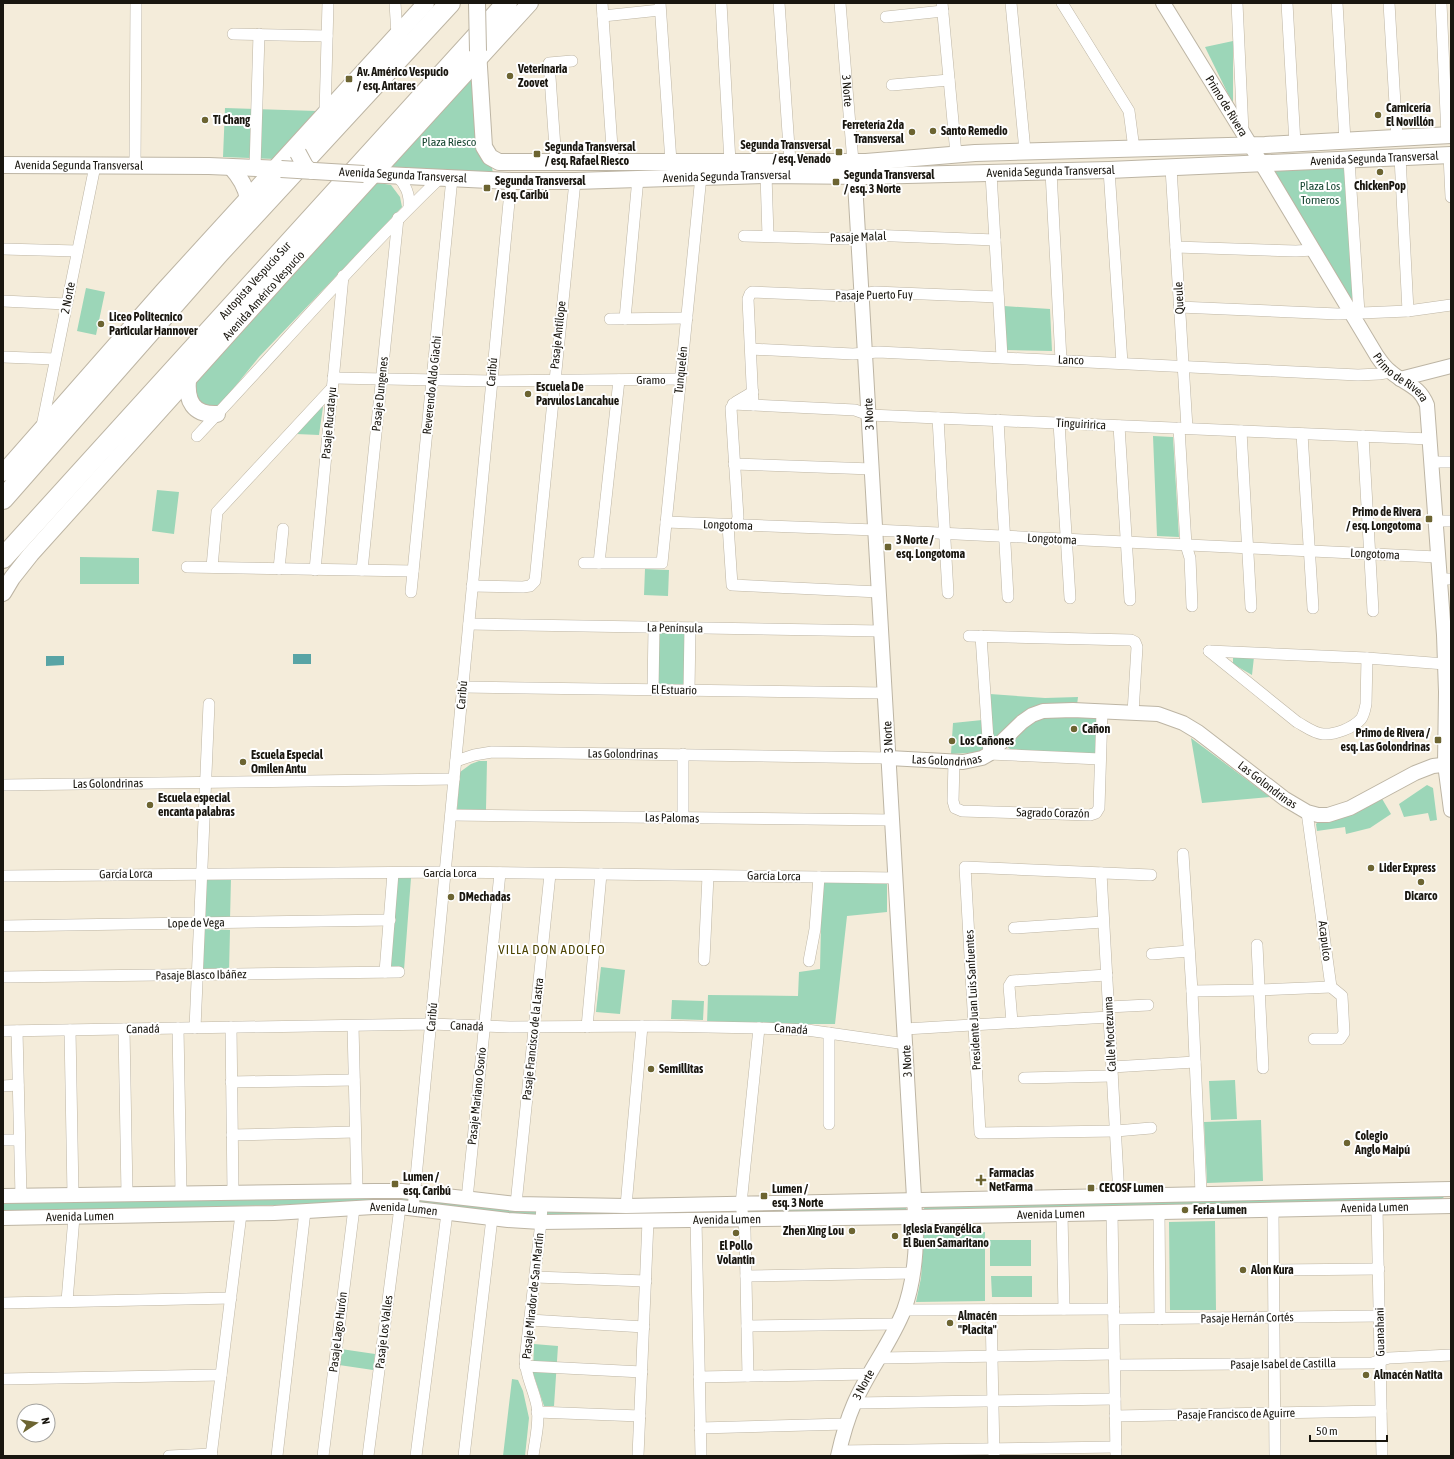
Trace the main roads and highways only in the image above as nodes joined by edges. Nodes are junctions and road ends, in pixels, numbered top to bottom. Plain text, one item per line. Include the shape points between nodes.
1 (426, 3) edge
2 (450, 3) edge
3 (477, 3) edge
4 (507, 3) edge
5 (530, 3) edge
6 (478, 56) junction
7 (1449, 136) edge
8 (297, 149) junction
9 (1450, 155) edge
10 (3, 165) edge
11 (231, 167) junction
12 (278, 169) junction
13 (854, 169) junction
14 (310, 171) junction
15 (369, 174) junction
16 (248, 199) junction
17 (188, 379) junction
18 (217, 414) road end
19 (3, 473) edge
20 (3, 498) edge
21 (3, 558) edge
22 (4, 595) edge

1 - 8 main road via 325,114
2 - 20 highway via 220,252
3 - 6 main road, Avenida Segunda Transversal, bridge
4 - 21 highway, Autopista Vespucio Sur
5 - 6 main road, Avenida Américo Vespucio
6 - 13 main road, Avenida Segunda Transversal via 484,143 487,154 499,162 790,162
6 - 15 main road, Avenida Américo Vespucio
7 - 13 main road, Avenida Segunda Transversal via 1295,144 1247,140 1134,149 956,154 878,161
8 - 12 main road
8 - 14 main road, bridge
9 - 13 main road, Avenida Segunda Transversal via 992,174
10 - 11 main road, Avenida Segunda Transversal
11 - 12 main road, Avenida Segunda Transversal
11 - 16 main road via 242,181
12 - 14 main road, Avenida Segunda Transversal, bridge
12 - 16 main road
13 - 15 main road, Avenida Segunda Transversal via 766,175 575,181 511,181
14 - 15 main road, Avenida Segunda Transversal, bridge
15 - 17 main road, Avenida Américo Vespucio
16 - 19 main road via 163,291
17 - 18 main road via 188,397 194,407 204,413
17 - 22 main road, Avenida Américo Vespucio via 31,554 12,578

